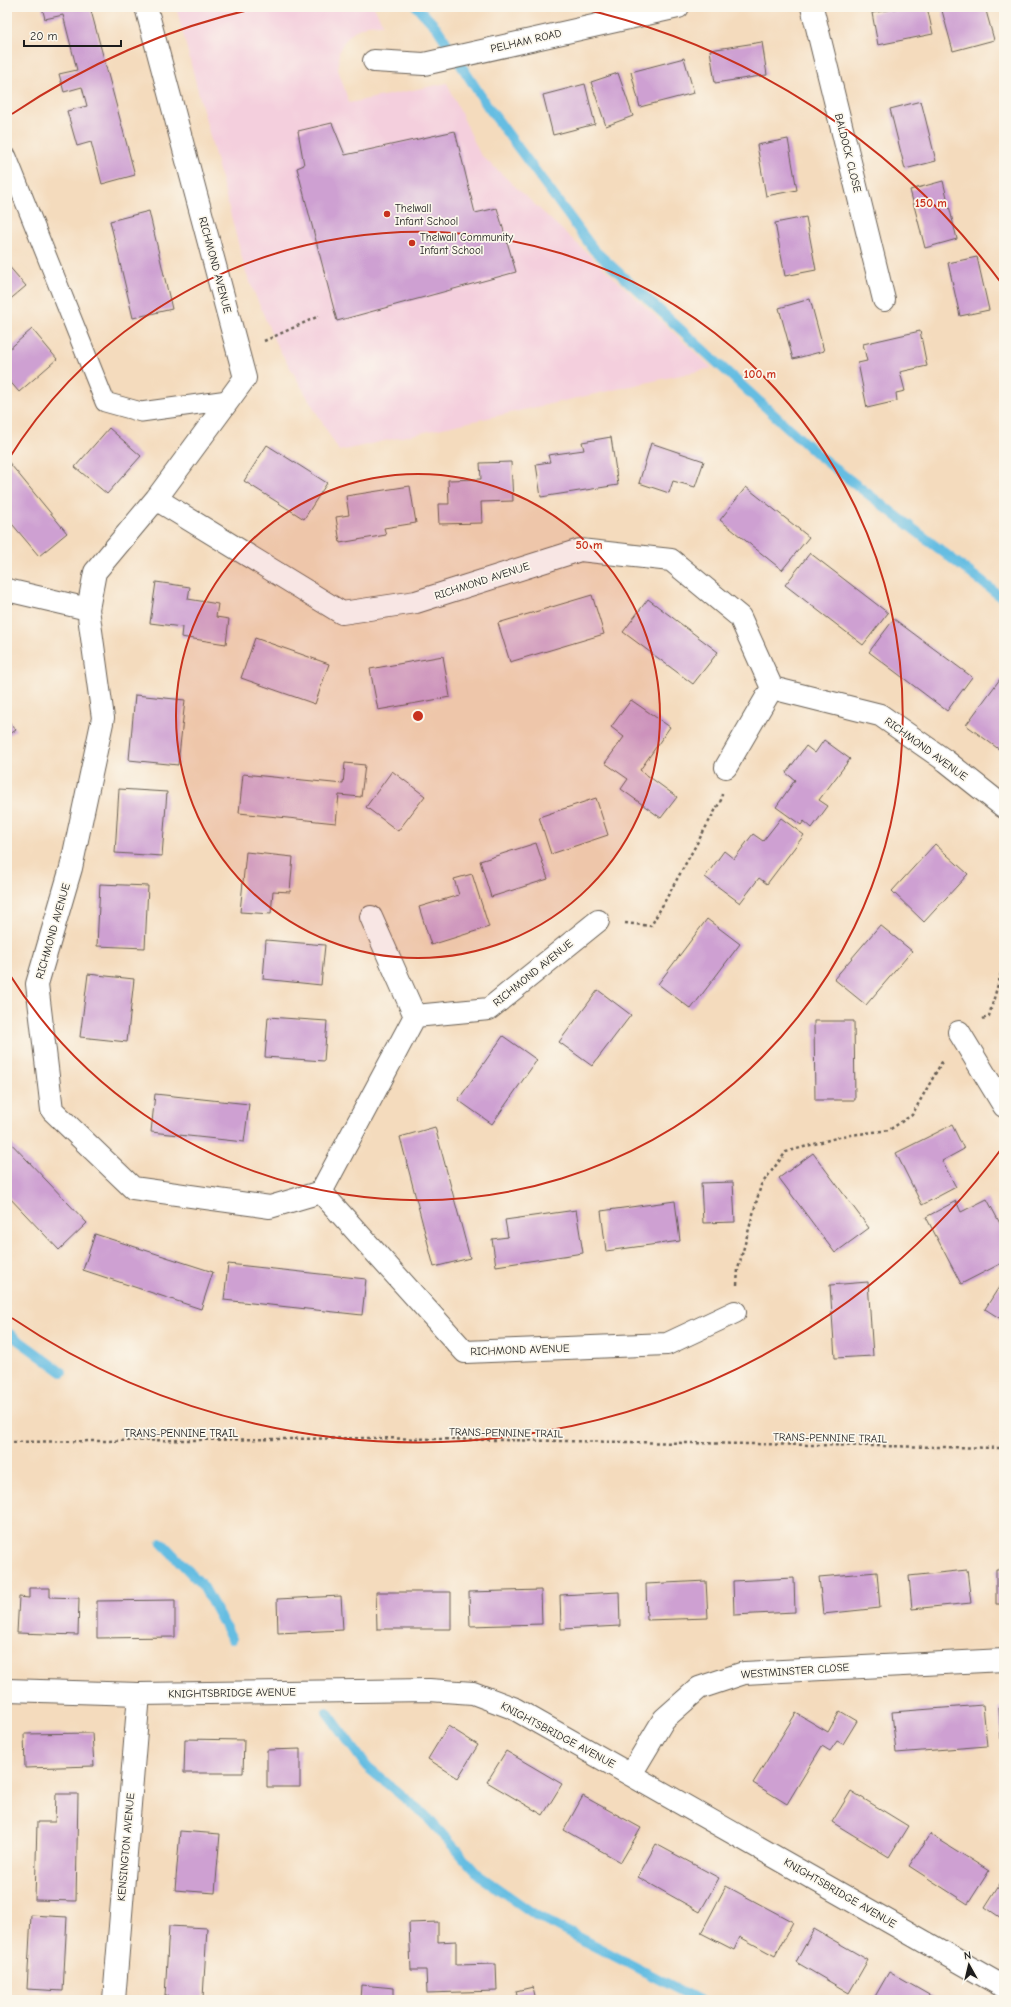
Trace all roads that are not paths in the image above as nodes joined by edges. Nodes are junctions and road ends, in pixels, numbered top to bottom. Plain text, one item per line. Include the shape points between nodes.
1 (146, 7) edge
2 (678, 7) edge
3 (812, 7) edge
4 (374, 61) dead end
5 (7, 157) edge
6 (884, 300) dead end
7 (228, 400) junction
8 (156, 499) junction
9 (7, 590) edge
10 (88, 609) junction
11 (772, 688) junction
12 (726, 767) road end
13 (1004, 807) edge
14 (371, 917) dead end
15 (598, 921) road end
16 (415, 1016) junction
17 (959, 1032) road end
18 (1004, 1106) edge
19 (321, 1192) junction
20 (736, 1312) road end
21 (1004, 1660) edge
22 (7, 1690) edge
23 (139, 1694) junction
24 (631, 1774) junction
25 (1004, 1987) edge
26 (114, 2000) edge

1 - 7 street, RICHMOND AVENUE via 245,378
2 - 4 street, PELHAM ROAD via 424,64
3 - 6 street, BALDOCK CLOSE
5 - 7 lane via 105,402 141,412
7 - 8 street, RICHMOND AVENUE
8 - 10 street, RICHMOND AVENUE via 95,572
8 - 11 street, RICHMOND AVENUE via 342,612 416,602 580,550 671,560 740,617
9 - 10 street
10 - 19 street, RICHMOND AVENUE via 103,718 71,868 37,984 52,1110 133,1188 270,1207
11 - 12 street
11 - 13 street, RICHMOND AVENUE via 880,715 946,761
14 - 16 street
15 - 16 street, RICHMOND AVENUE via 489,1009
16 - 19 street
17 - 18 street
19 - 20 street, RICHMOND AVENUE via 465,1352 667,1344
21 - 24 street, WESTMINSTER CLOSE via 744,1673 699,1688 664,1719
22 - 23 street, KNIGHTSBRIDGE AVENUE
23 - 24 street, KNIGHTSBRIDGE AVENUE via 429,1690 473,1693 512,1708
23 - 26 street, KENSINGTON AVENUE
24 - 25 street, KNIGHTSBRIDGE AVENUE

